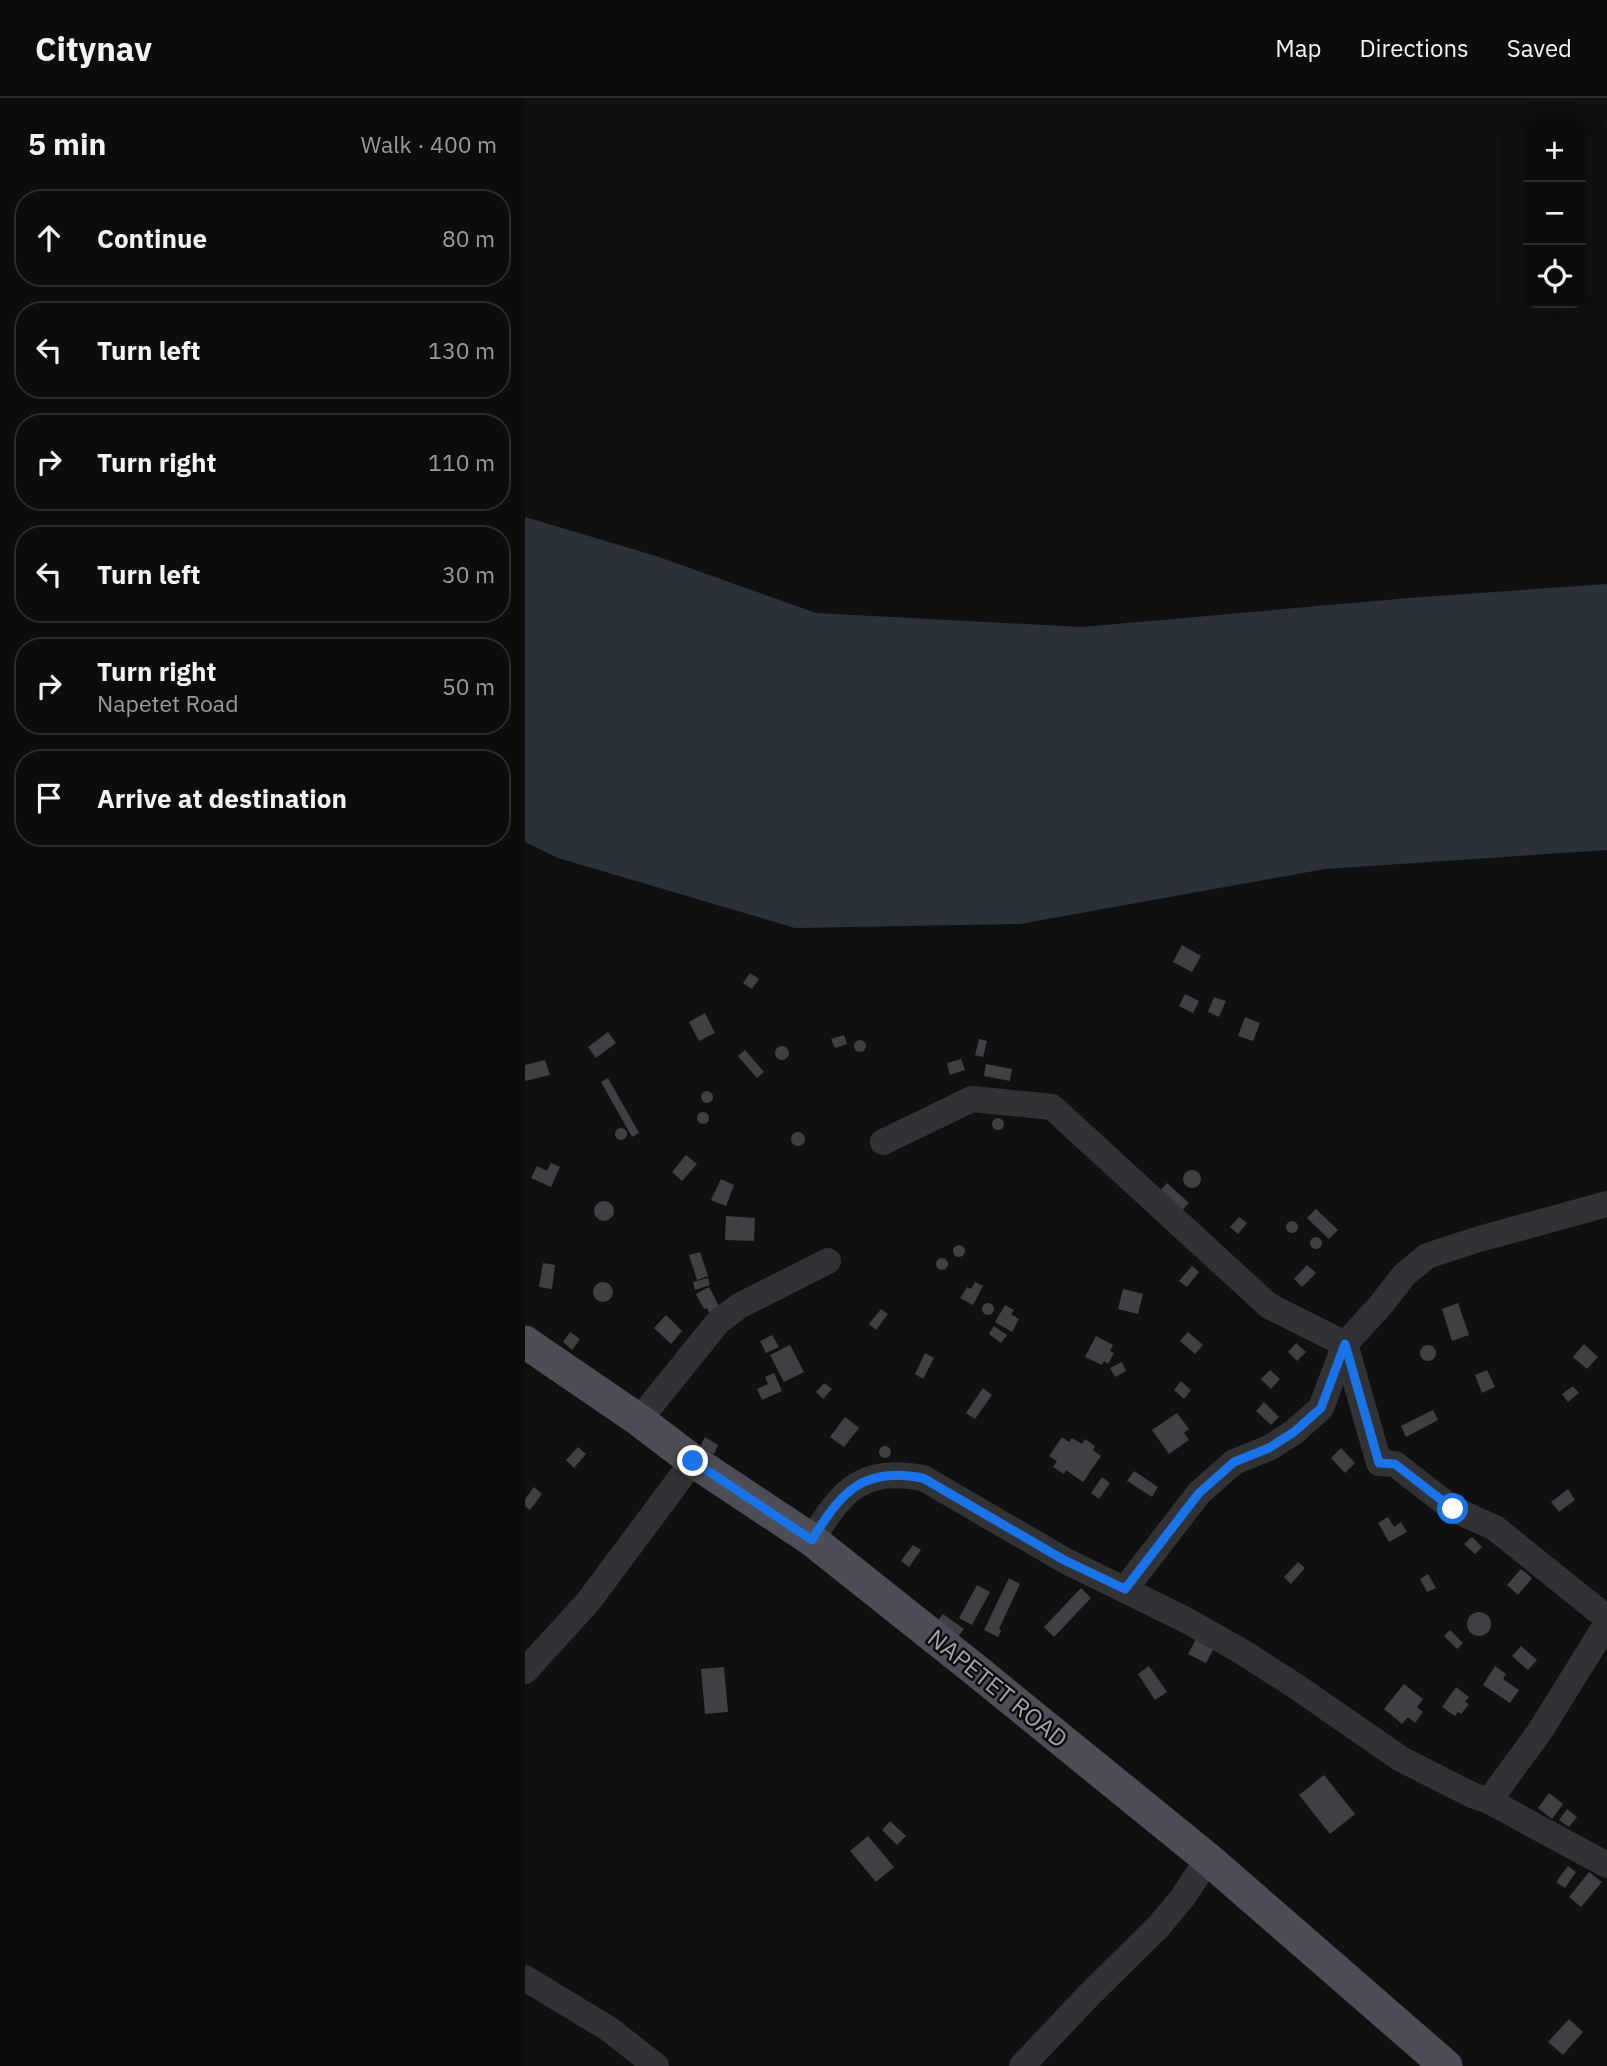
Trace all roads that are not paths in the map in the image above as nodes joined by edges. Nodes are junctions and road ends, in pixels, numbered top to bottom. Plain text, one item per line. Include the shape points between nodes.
1 (883, 1142) dead end
2 (1607, 1204) edge
3 (828, 1261) dead end
4 (525, 1342) edge
5 (1345, 1344) junction
6 (639, 1420) junction
7 (693, 1461) junction
8 (812, 1540) junction
9 (1125, 1589) junction
10 (1607, 1621) edge
11 (525, 1671) edge
12 (1489, 1801) junction
13 (1208, 1859) junction
14 (1607, 1865) edge
15 (525, 1978) edge
16 (656, 2066) edge
17 (1021, 2066) edge
18 (1446, 2066) edge

1 - 5 street via 972,1099 1052,1107 1269,1306
2 - 5 street via 1427,1256 1404,1275
3 - 6 street via 739,1306 718,1322
4 - 6 main road, NAPETET ROAD
5 - 9 street via 1321,1408 1269,1448 1234,1462 1199,1493
5 - 10 street via 1379,1463 1395,1464 1453,1509 1495,1528
6 - 7 main road, NAPETET ROAD
7 - 8 main road, NAPETET ROAD
7 - 11 street via 588,1602
8 - 9 street via 836,1504 857,1485 869,1478 907,1475 923,1478 1064,1560
8 - 13 main road, NAPETET ROAD
9 - 12 street via 1241,1651 1401,1759
10 - 12 street via 1540,1731
12 - 14 street
13 - 17 street via 1158,1927
13 - 18 main road, NAPETET ROAD
15 - 16 street via 609,2029

